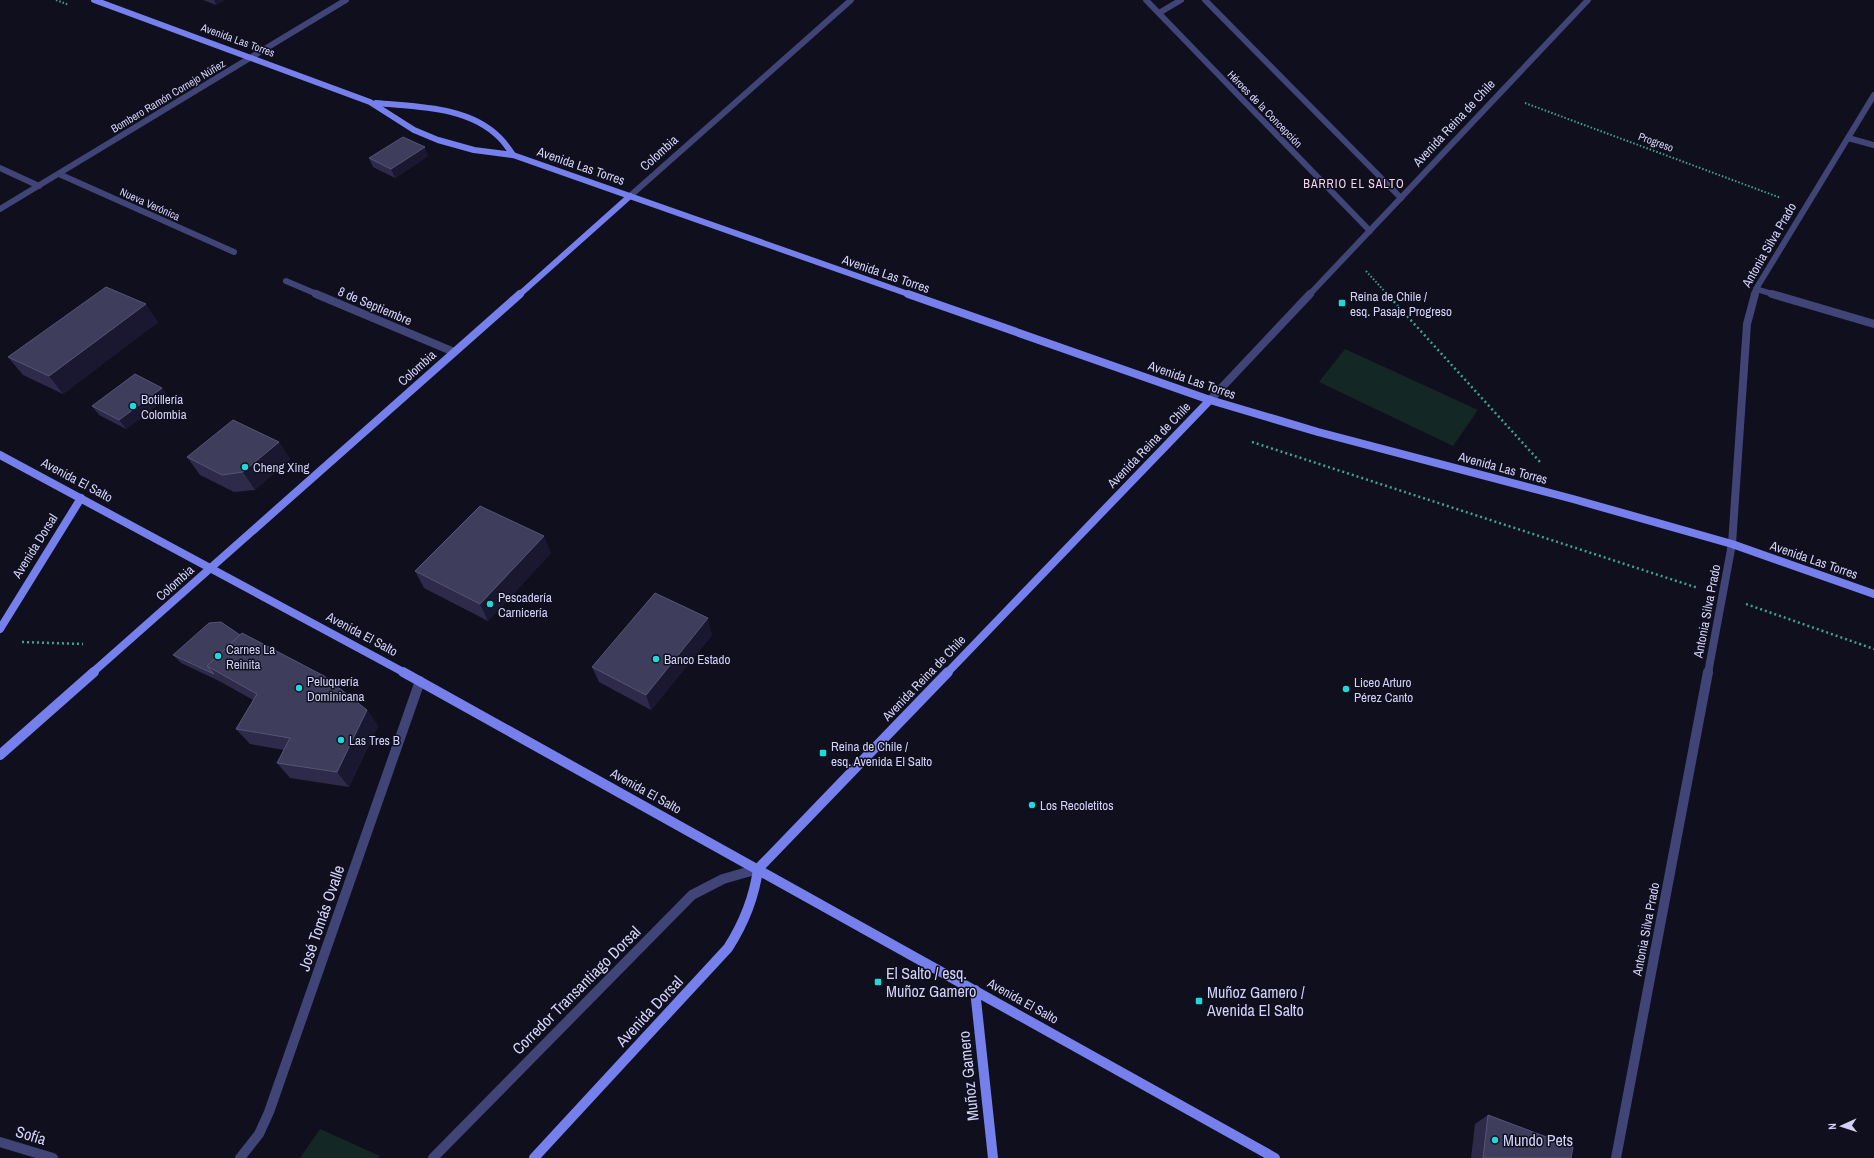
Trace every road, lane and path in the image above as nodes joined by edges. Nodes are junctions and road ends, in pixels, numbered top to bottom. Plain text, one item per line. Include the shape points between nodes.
1 (94, 0) edge
2 (346, 0) edge
3 (851, 0) edge
4 (1146, 0) edge
5 (1181, 0) edge
6 (1205, 0) edge
7 (1588, 0) edge
8 (1159, 13) junction
9 (253, 56) junction
10 (1500, 93) junction
11 (1874, 95) edge
12 (373, 103) junction
13 (1848, 138) junction
14 (1874, 145) edge
15 (513, 155) junction
16 (0, 168) edge
17 (59, 174) junction
18 (39, 186) junction
19 (630, 196) junction
20 (1401, 198) junction
21 (1806, 207) junction
22 (0, 209) edge
23 (1370, 231) junction
24 (234, 252) dead end
25 (1349, 252) junction
26 (286, 281) dead end
27 (1756, 289) junction
28 (1874, 324) edge
29 (454, 352) junction
30 (1210, 400) junction
31 (0, 455) edge
32 (1541, 464) dead end
33 (80, 498) junction
34 (1732, 544) junction
35 (211, 568) junction
36 (1874, 594) edge
37 (0, 629) edge
38 (88, 640) dead end
39 (15, 641) dead end
40 (420, 681) junction
41 (0, 755) edge
42 (758, 869) junction
43 (975, 990) junction
44 (0, 1142) edge
45 (53, 1158) edge
46 (240, 1158) edge
47 (433, 1158) edge
48 (534, 1158) edge
49 (994, 1158) edge
50 (1275, 1158) edge
51 (1616, 1158) edge

1 - 9 street, Avenida Las Torres
2 - 9 street, Bombero Ramón Cornejo Núñez
3 - 19 street, Colombia
4 - 8 street, Héroes de la Concepción
5 - 8 street
6 - 20 street
7 - 10 street, Avenida Reina de Chile
8 - 23 street, Héroes de la Concepción
9 - 12 street, Avenida Las Torres
9 - 17 street, Bombero Ramón Cornejo Núñez
10 - 20 street, Avenida Reina de Chile
10 - 21 path, Progreso
11 - 13 street, Antonia Silva Prado
12 - 15 street, Avenida Las Torres via 412,129 428,136 468,149
12 - 15 street, Avenida Las Torres via 437,110 476,122 498,136
13 - 14 street
13 - 21 street, Antonia Silva Prado
15 - 19 street, Avenida Las Torres
16 - 18 street
17 - 18 street, Bombero Ramón Cornejo Núñez
17 - 24 street, Nueva Verónica
18 - 22 street, Bombero Ramón Cornejo Núñez
19 - 29 street, Colombia
19 - 30 street, Avenida Las Torres
20 - 23 street, Avenida Reina de Chile
21 - 27 street, Antonia Silva Prado
23 - 25 street, Avenida Reina de Chile
25 - 30 street, Avenida Reina de Chile
25 - 32 path
26 - 29 street, 8 de Septiembre
27 - 28 street
27 - 34 street, Antonia Silva Prado via 1747,324
29 - 35 street, Colombia
30 - 34 street, Avenida Las Torres via 1311,430
30 - 42 street, Avenida Reina de Chile
31 - 33 street, Avenida El Salto
33 - 35 street, Avenida El Salto
33 - 37 street, Avenida Dorsal
34 - 36 street, Avenida Las Torres
34 - 51 street, Antonia Silva Prado
35 - 40 street, Avenida El Salto
35 - 41 street, Colombia
38 - 39 path via 82,645
40 - 42 street, Avenida El Salto
40 - 46 street, José Tomás Ovalle via 269,1112 259,1134
42 - 43 street, Avenida El Salto
42 - 47 street, Corredor Transantiago Dorsal via 734,874 711,883 692,896
42 - 48 street, Avenida Dorsal via 750,911 728,948
43 - 49 street, Muñoz Gamero
43 - 50 street, Avenida El Salto
44 - 45 street, Sofía

